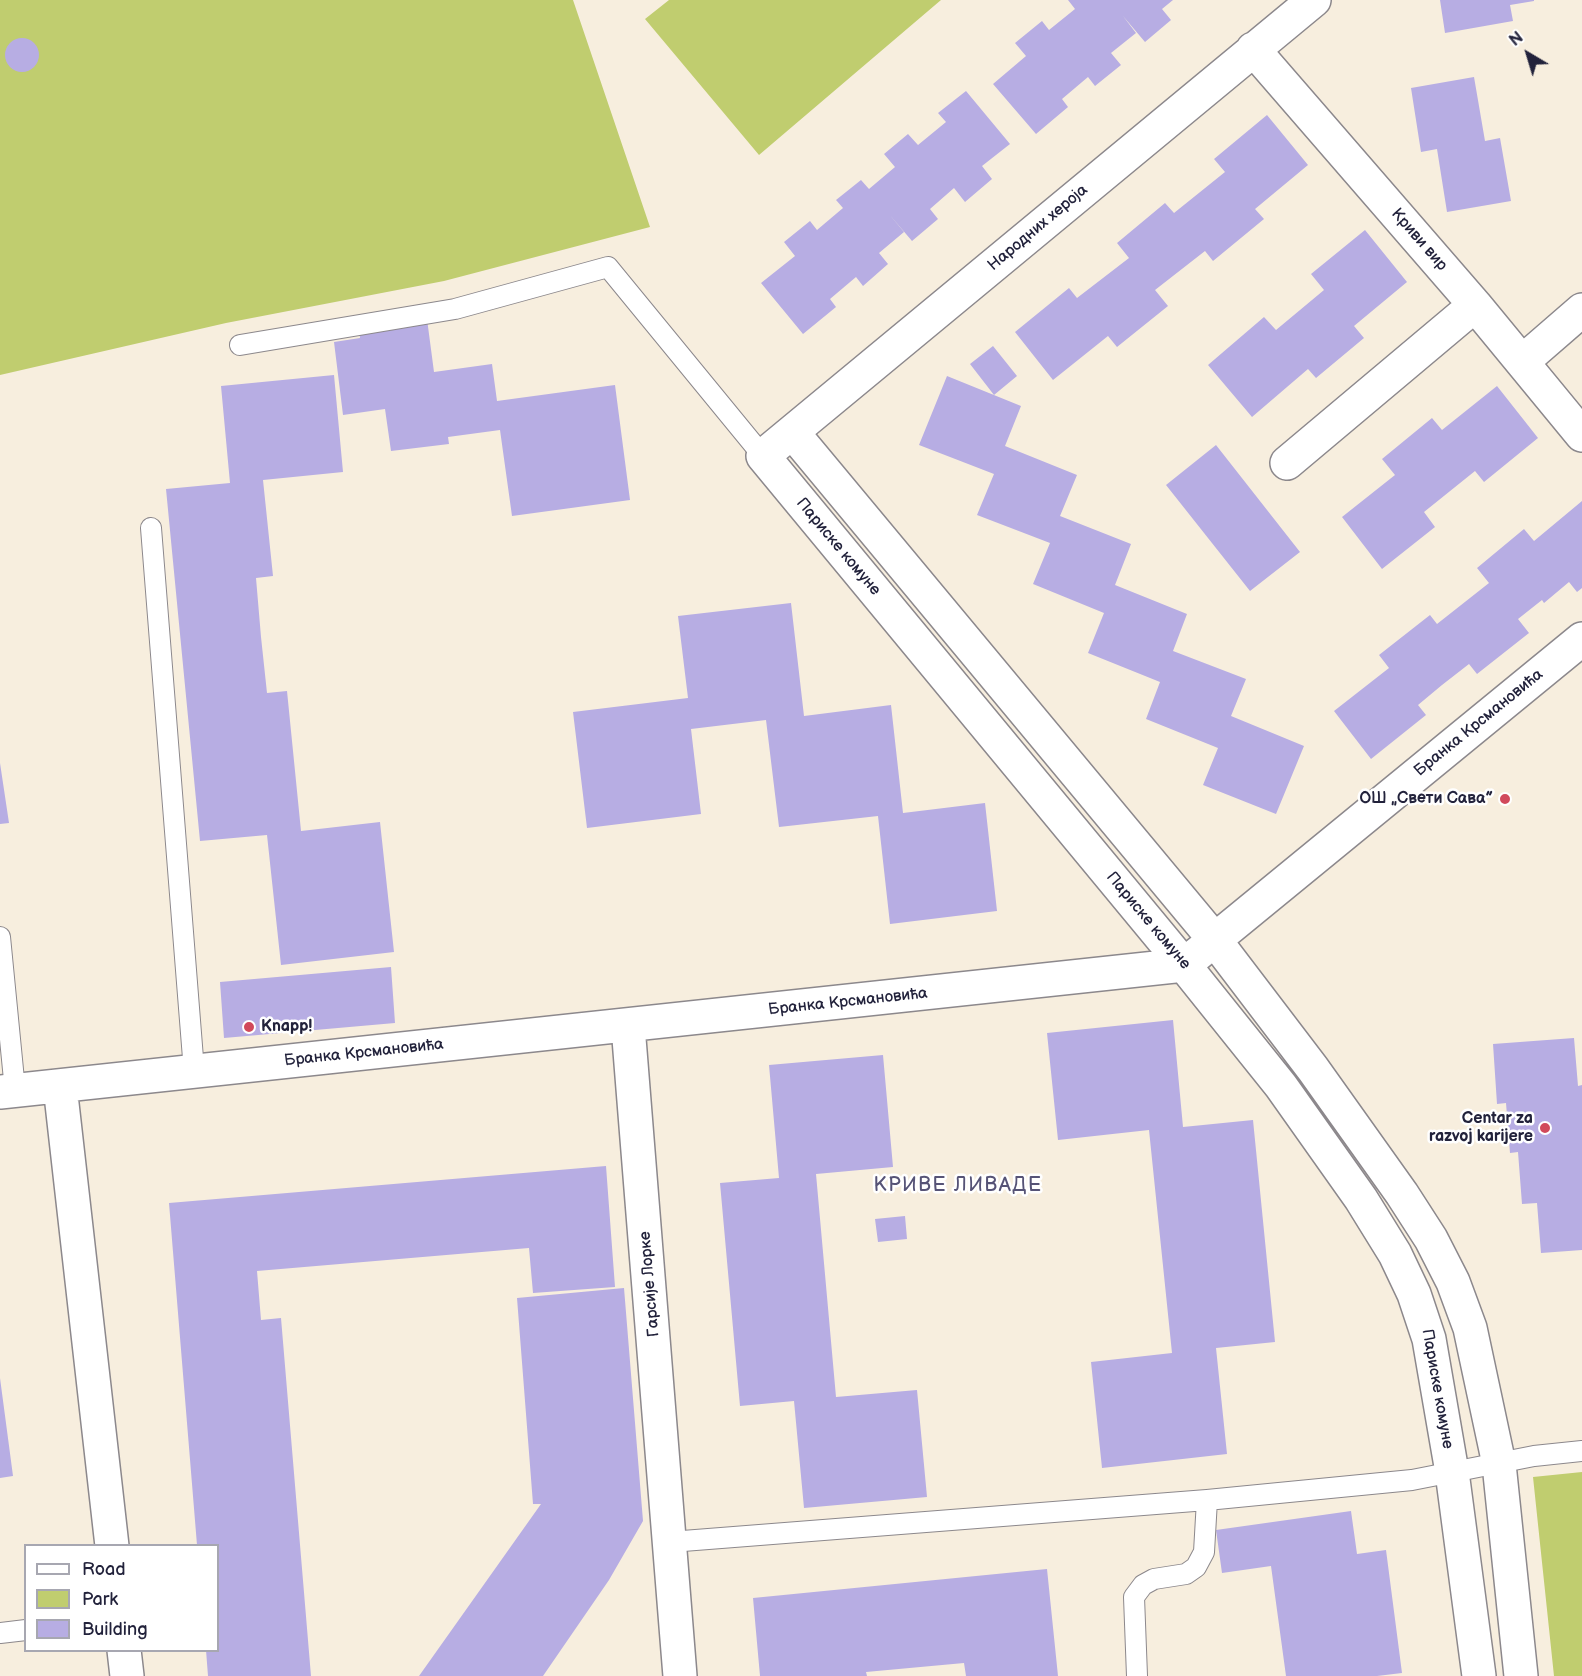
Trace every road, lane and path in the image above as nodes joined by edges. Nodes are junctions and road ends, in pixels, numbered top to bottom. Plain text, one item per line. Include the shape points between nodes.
1 (1314, 0) edge
2 (1253, 49) junction
3 (1475, 305) junction
4 (1582, 310) edge
5 (240, 345) dead end
6 (1522, 362) junction
7 (793, 433) junction
8 (1582, 435) edge
9 (763, 456) junction
10 (1287, 463) dead end
11 (152, 528) dead end
12 (1582, 639) edge
13 (0, 937) edge
14 (1214, 939) junction
15 (1184, 965) junction
16 (628, 1026) junction
17 (194, 1071) junction
18 (60, 1086) junction
19 (7, 1091) edge
20 (1582, 1451) edge
21 (1499, 1464) junction
22 (1452, 1472) junction
23 (1207, 1500) junction
24 (670, 1542) junction
25 (112, 1544) edge
26 (24, 1630) edge
27 (0, 1633) edge
28 (124, 1652) edge
29 (128, 1676) edge
30 (680, 1676) edge
31 (1137, 1676) edge
32 (1479, 1676) edge
33 (1521, 1676) edge

1 - 2 street, Народних хероја
2 - 3 street, Криви вир
2 - 7 street, Народних хероја
3 - 6 street, Криви вир
3 - 10 street
4 - 6 street
5 - 9 lane, Париске комуне via 455,309 608,267
6 - 8 street, Криви вир
7 - 9 street, Народних хероја
7 - 14 street
9 - 15 street, Париске комуне
11 - 17 lane
12 - 14 street, Бранка Крсмановића
13 - 19 lane
14 - 15 street, Бранка Крсмановића
14 - 21 street via 1314,1069 1431,1239 1470,1328
15 - 16 street, Бранка Крсмановића
15 - 22 street, Париске комуне via 1281,1086 1395,1254 1430,1339
16 - 17 street, Бранка Крсмановића
16 - 24 street, Гарсије Лорке
17 - 18 street, Бранка Крсмановића
18 - 19 street, Бранка Крсмановића
18 - 25 street
20 - 21 lane
21 - 22 lane
21 - 33 street
22 - 23 lane via 1412,1480
22 - 32 street, Париске комуне
23 - 24 lane
23 - 31 lane via 1204,1552 1196,1567 1186,1574 1154,1579 1134,1597
24 - 30 street, Гарсије Лорке
26 - 27 lane
28 - 29 street

